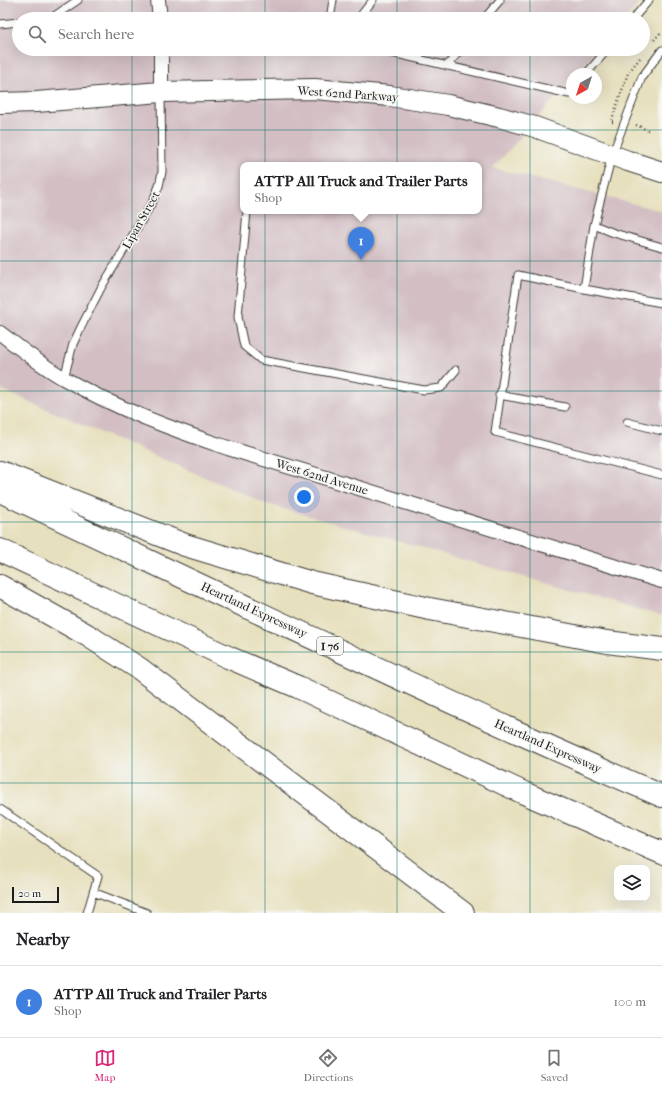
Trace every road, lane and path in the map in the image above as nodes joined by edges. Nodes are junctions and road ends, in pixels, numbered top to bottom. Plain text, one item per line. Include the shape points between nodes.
1 (78, 0) edge
2 (158, 0) edge
3 (333, 0) edge
4 (373, 0) edge
5 (500, 0) edge
6 (649, 0) edge
7 (60, 12) edge
8 (159, 12) edge
9 (331, 12) edge
10 (364, 12) edge
11 (490, 12) edge
12 (639, 12) edge
13 (12, 23) edge
14 (0, 24) edge
15 (662, 50) edge
16 (161, 56) edge
17 (405, 56) edge
18 (455, 56) edge
19 (602, 56) edge
20 (447, 66) junction
21 (591, 68) edge
22 (161, 92) junction
23 (566, 93) edge
24 (0, 103) edge
25 (637, 125) dead end
26 (650, 131) dead end
27 (612, 155) junction
28 (662, 172) edge
29 (247, 214) edge
30 (594, 226) junction
31 (662, 247) edge
32 (584, 289) junction
33 (662, 303) edge
34 (0, 333) edge
35 (456, 370) dead end
36 (64, 378) junction
37 (499, 395) junction
38 (565, 407) dead end
39 (628, 422) dead end
40 (662, 431) edge
41 (0, 472) edge
42 (662, 475) edge
43 (0, 491) edge
44 (0, 550) edge
45 (662, 581) edge
46 (0, 586) edge
47 (662, 649) edge
48 (662, 796) edge
49 (0, 809) edge
50 (662, 853) edge
51 (93, 892) junction
52 (461, 912) edge
53 (87, 913) edge
54 (147, 913) edge

1 - 7 lane
2 - 8 street
3 - 9 lane
4 - 10 lane
5 - 11 lane
6 - 12 lane
13 - 14 lane
15 - 27 lane via 642,77
16 - 22 street, Lipan Street
17 - 20 lane
18 - 20 lane
19 - 21 lane
20 - 23 lane
22 - 24 street, West 62nd Parkway
22 - 27 street, West 62nd Parkway via 315,89 390,96 448,105 499,117
22 - 36 lane, Lipan Street via 162,172 159,186 152,203 82,325 73,344
25 - 26 path
27 - 28 street, West 62nd Parkway
27 - 30 lane
29 - 35 lane via 238,317 244,346 261,360 424,390 441,388
30 - 31 lane
30 - 32 lane
32 - 33 lane
32 - 37 lane via 518,275
34 - 36 street, West 62nd Avenue
36 - 45 street, West 62nd Avenue via 123,409 171,429
37 - 38 lane
37 - 42 lane via 494,432
39 - 40 lane
41 - 47 highway via 185,545 312,583 445,612 607,642
43 - 48 highway, Heartland Expressway / I 76 via 358,659
44 - 50 highway via 524,793
46 - 52 highway via 140,669
49 - 51 lane via 98,876
51 - 53 lane
51 - 54 lane

